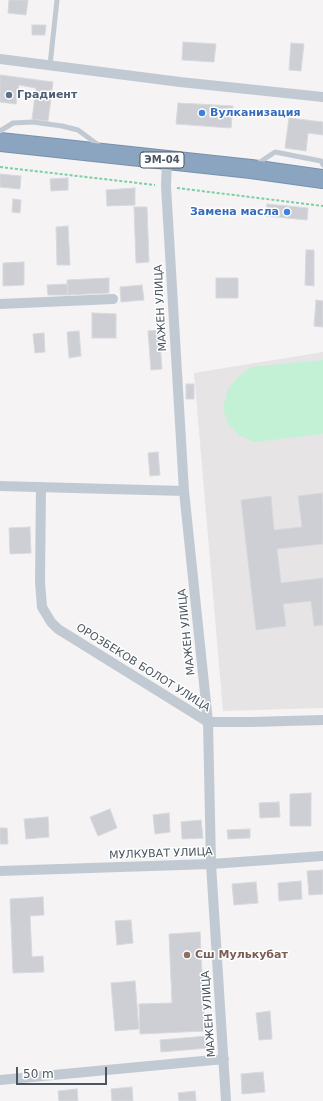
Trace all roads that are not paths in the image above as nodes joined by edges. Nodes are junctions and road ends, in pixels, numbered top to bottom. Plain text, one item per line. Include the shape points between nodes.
1 (57, 0) edge
2 (0, 59) edge
3 (50, 65) junction
4 (323, 97) edge
5 (0, 131) edge
6 (0, 142) edge
7 (111, 154) junction
8 (167, 160) junction
9 (323, 165) edge
10 (251, 169) junction
11 (323, 179) edge
12 (113, 299) dead end
13 (0, 304) edge
14 (0, 486) edge
15 (41, 487) junction
16 (184, 491) junction
17 (323, 720) edge
18 (208, 722) junction
19 (323, 856) edge
20 (211, 864) junction
21 (0, 871) edge
22 (224, 1058) junction
23 (0, 1080) edge
24 (226, 1101) edge

1 - 3 lane
2 - 3 street
3 - 4 street
5 - 7 lane via 13,123 33,122 62,126 78,130
6 - 7 highway, ЭМ-04
7 - 8 highway, ЭМ-04
8 - 10 highway, ЭМ-04
8 - 16 street, МАЖЕН УЛИЦА via 166,186
9 - 10 lane via 321,161 275,152
10 - 11 highway, ЭМ-04
12 - 13 street
14 - 15 street
15 - 16 street
15 - 18 street, ОРОЗБЕКОВ БОЛОТ УЛИЦА via 42,607 52,622 58,629
16 - 18 street, МАЖЕН УЛИЦА
17 - 18 street, ОРОЗБЕКОВ БОЛОТ УЛИЦА
18 - 20 street, МАЖЕН УЛИЦА
19 - 20 street, МУЛКУВАТ УЛИЦА
20 - 21 street, МУЛКУВАТ УЛИЦА
20 - 22 street, МАЖЕН УЛИЦА
22 - 23 street
22 - 24 street, МАЖЕН УЛИЦА

